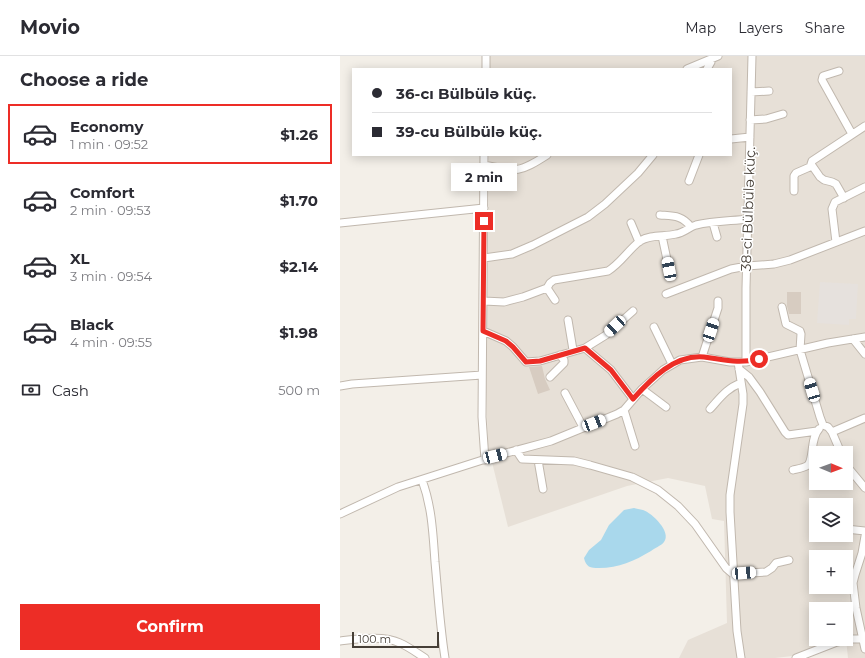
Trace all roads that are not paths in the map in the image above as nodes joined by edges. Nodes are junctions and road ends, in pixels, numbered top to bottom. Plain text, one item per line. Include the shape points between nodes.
1 (486, 56) edge
2 (752, 56) edge
3 (715, 58) edge
4 (486, 68) edge
5 (690, 68) edge
6 (708, 68) edge
7 (839, 71) dead end
8 (769, 91) dead end
9 (751, 92) junction
10 (783, 114) dead end
11 (750, 120) junction
12 (865, 126) edge
13 (852, 134) junction
14 (750, 137) junction
15 (732, 139) edge
16 (484, 156) edge
17 (545, 156) edge
18 (652, 156) edge
19 (698, 156) edge
20 (484, 165) junction
21 (812, 166) junction
22 (689, 181) dead end
23 (865, 188) edge
24 (794, 191) dead end
25 (844, 198) junction
26 (484, 208) junction
27 (660, 215) dead end
28 (748, 219) junction
29 (340, 223) edge
30 (713, 223) junction
31 (631, 224) dead end
32 (691, 227) junction
33 (865, 231) edge
34 (662, 236) junction
35 (717, 237) dead end
36 (639, 242) junction
37 (836, 242) junction
38 (484, 258) junction
39 (747, 266) junction
40 (669, 269) dead end
41 (546, 288) junction
42 (666, 294) dead end
43 (555, 300) dead end
44 (484, 301) junction
45 (718, 301) dead end
46 (782, 307) dead end
47 (633, 311) dead end
48 (568, 320) dead end
49 (654, 326) dead end
50 (483, 331) junction
51 (865, 336) edge
52 (853, 339) junction
53 (585, 348) junction
54 (573, 350) junction
55 (800, 350) junction
56 (865, 354) edge
57 (560, 355) junction
58 (702, 357) junction
59 (746, 362) junction
60 (672, 364) junction
61 (739, 366) junction
62 (482, 375) junction
63 (550, 377) dead end
64 (742, 383) junction
65 (340, 386) edge
66 (642, 389) junction
67 (565, 393) dead end
68 (633, 399) junction
69 (666, 407) dead end
70 (710, 409) dead end
71 (624, 410) junction
72 (865, 418) edge
73 (823, 425) junction
74 (583, 427) junction
75 (817, 431) junction
76 (832, 432) junction
77 (635, 446) dead end
78 (838, 446) edge
79 (516, 450) junction
80 (485, 460) junction
81 (538, 460) junction
82 (793, 470) dead end
83 (853, 473) edge
84 (422, 480) junction
85 (865, 488) edge
86 (542, 489) dead end
87 (340, 514) edge
88 (853, 530) edge
89 (865, 532) edge
90 (865, 536) edge
91 (864, 550) edge
92 (789, 560) dead end
93 (733, 574) junction
94 (864, 639) edge
95 (340, 641) edge
96 (865, 649) edge
97 (425, 658) edge
98 (445, 658) edge
99 (741, 658) edge
100 (796, 658) edge

1 - 4 street
2 - 9 street, 38-ci Bülbülə küç.
3 - 5 street
3 - 6 street
7 - 13 street via 823,76 822,80
8 - 9 street
9 - 11 street, 38-ci Bülbülə küç.
10 - 11 street
11 - 14 street, 38-ci Bülbülə küç.
12 - 13 street
13 - 21 street via 812,161
14 - 15 street
14 - 28 street, 38-ci Bülbülə küç.
16 - 20 street
17 - 20 street via 521,170
18 - 38 street via 638,173 588,217 533,246 512,254
19 - 22 street
20 - 26 street
21 - 24 street via 796,173
21 - 25 street via 820,177 836,184
23 - 25 street
25 - 37 street via 833,205
26 - 29 street
26 - 38 street
27 - 32 street via 686,220
28 - 30 street
28 - 39 street, 38-ci Bülbülə küç.
30 - 32 street
30 - 35 street
31 - 36 street
32 - 34 street via 684,232
33 - 37 street
34 - 36 street
34 - 40 street
36 - 41 street via 608,270 554,280
37 - 39 street via 790,260
38 - 44 street
39 - 42 street via 731,269
39 - 59 street, 38-ci Bülbülə küç.
41 - 43 street
41 - 44 street via 504,302
44 - 50 street
45 - 58 street
46 - 55 street via 786,324 800,330
47 - 53 street via 606,335
48 - 54 street
49 - 60 street
50 - 57 street via 506,341 526,362
50 - 62 street
51 - 52 street
52 - 55 street
52 - 56 street
53 - 54 street
53 - 68 street via 611,370
54 - 57 street
55 - 59 street
55 - 73 street
57 - 63 street via 564,363
58 - 60 street via 680,360
58 - 61 street
59 - 61 street
60 - 66 street
61 - 64 street
61 - 75 street via 760,392 788,435
62 - 65 street
62 - 80 street
64 - 70 street via 726,390
64 - 93 street via 743,404 730,495
66 - 68 street
66 - 69 street
67 - 74 street
68 - 71 street
71 - 74 street
71 - 77 street
72 - 76 street
73 - 75 street
73 - 76 street
74 - 79 street
75 - 82 street via 810,462 807,466
76 - 78 street
79 - 80 street
79 - 81 street via 522,459
80 - 84 street
81 - 86 street
81 - 93 street via 574,461 632,478 658,490 695,524
83 - 85 street
84 - 87 street via 382,494
84 - 98 street via 433,526 440,629
88 - 89 street
90 - 91 street
91 - 94 street via 853,583
92 - 93 street via 776,563 766,572
93 - 99 street
94 - 96 street
94 - 100 street via 837,642
95 - 97 street via 384,639 400,642

